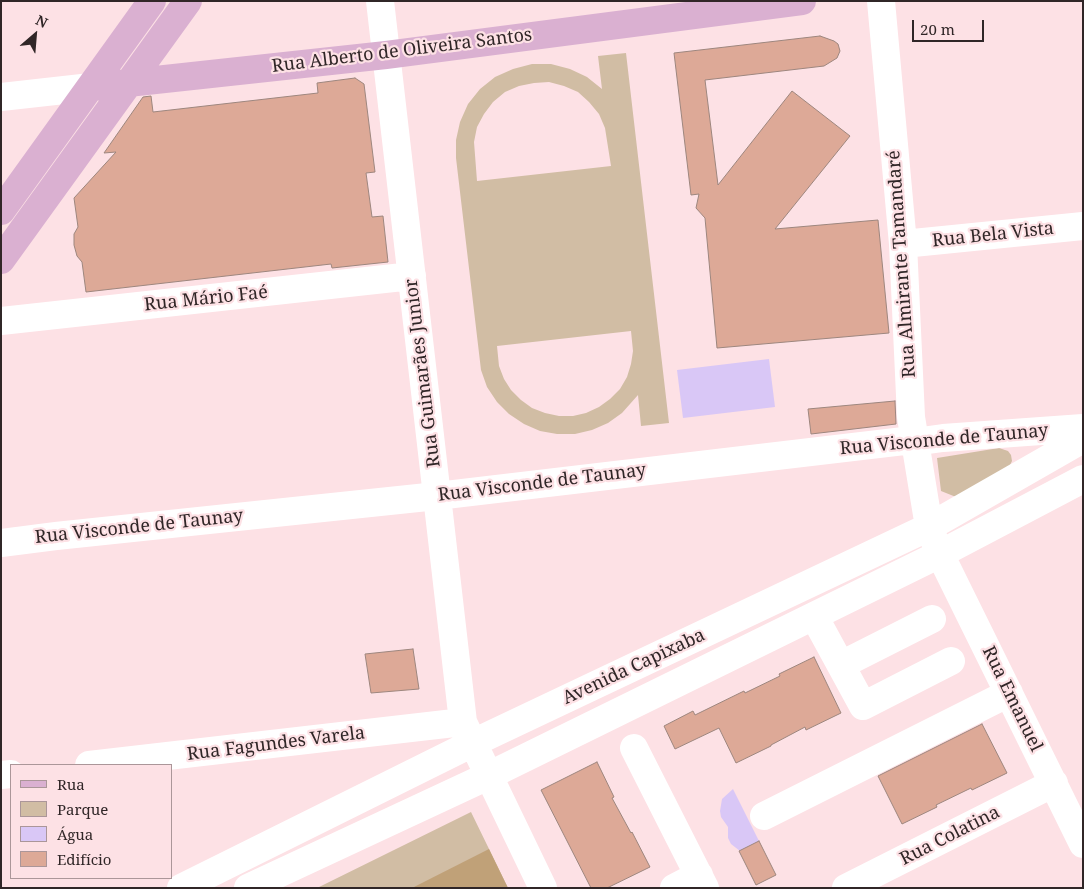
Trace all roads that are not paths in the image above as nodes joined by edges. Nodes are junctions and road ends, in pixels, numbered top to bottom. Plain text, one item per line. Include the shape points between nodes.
1 (152, 1) edge
2 (188, 1) edge
3 (380, 1) edge
4 (802, 1) edge
5 (881, 1) edge
6 (692, 8) edge
7 (386, 55) junction
8 (129, 83) junction
9 (91, 87) junction
10 (1, 97) edge
11 (1, 211) edge
12 (1083, 226) edge
13 (903, 244) junction
14 (1, 260) edge
15 (412, 276) junction
16 (1, 321) edge
17 (1083, 428) edge
18 (1002, 434) junction
19 (1083, 439) edge
20 (914, 442) junction
21 (1013, 477) junction
22 (1083, 479) edge
23 (437, 496) junction
24 (929, 527) junction
25 (1, 543) edge
26 (940, 554) junction
27 (814, 616) junction
28 (932, 618) dead end
29 (952, 661) dead end
30 (841, 665) junction
31 (1009, 692) junction
32 (468, 732) junction
33 (634, 748) dead end
34 (100, 764) edge
35 (488, 776) junction
36 (1054, 784) junction
37 (764, 816) dead end
38 (1083, 844) edge
39 (702, 882) edge
40 (181, 888) edge
41 (248, 888) edge
42 (543, 888) edge
43 (674, 888) edge
44 (846, 888) edge

1 - 9 main road
2 - 8 main road
3 - 7 street, Rua Guimarães Junior
4 - 6 main road, Rua Alberto de Oliveira Santos
5 - 13 street, Rua Almirante Tamandaré
6 - 7 main road, Rua Alberto de Oliveira Santos
7 - 8 main road, Rua Alberto de Oliveira Santos
7 - 15 street, Rua Guimarães Junior
8 - 9 main road, Rua Alberto de Oliveira Santos
8 - 14 main road
9 - 10 street, Rua Alberto de Oliveira Santos
9 - 11 main road
12 - 13 street, Rua Bela Vista
13 - 20 street, Rua Almirante Tamandaré
15 - 16 street, Rua Mário Faé
15 - 23 street, Rua Guimarães Junior
17 - 18 street, Rua Visconde de Taunay
18 - 20 street, Rua Visconde de Taunay
18 - 21 street via 1016,442 1019,452
19 - 21 street, Avenida Capixaba
20 - 23 street, Rua Visconde de Taunay
20 - 24 street, Rua Almirante Tamandaré
21 - 24 street, Avenida Capixaba
22 - 26 street, Avenida Capixaba
23 - 25 street, Rua Visconde de Taunay
23 - 32 street, Rua Guimarães Junior
24 - 26 street, Rua Emanuel
24 - 32 street, Avenida Capixaba
26 - 27 street, Avenida Capixaba
26 - 31 street, Rua Emanuel
27 - 30 street
27 - 35 street, Avenida Capixaba
28 - 30 street
29 - 30 street via 863,706
31 - 36 street, Rua Emanuel
31 - 37 street
32 - 34 street, Rua Fagundes Varela
32 - 35 street, Rua Guimarães Junior
32 - 40 street, Avenida Capixaba
33 - 39 street
35 - 41 street, Avenida Capixaba
35 - 42 street, Rua Guimarães Junior
36 - 38 street, Rua Emanuel
36 - 44 street, Rua Colatina
39 - 43 street

